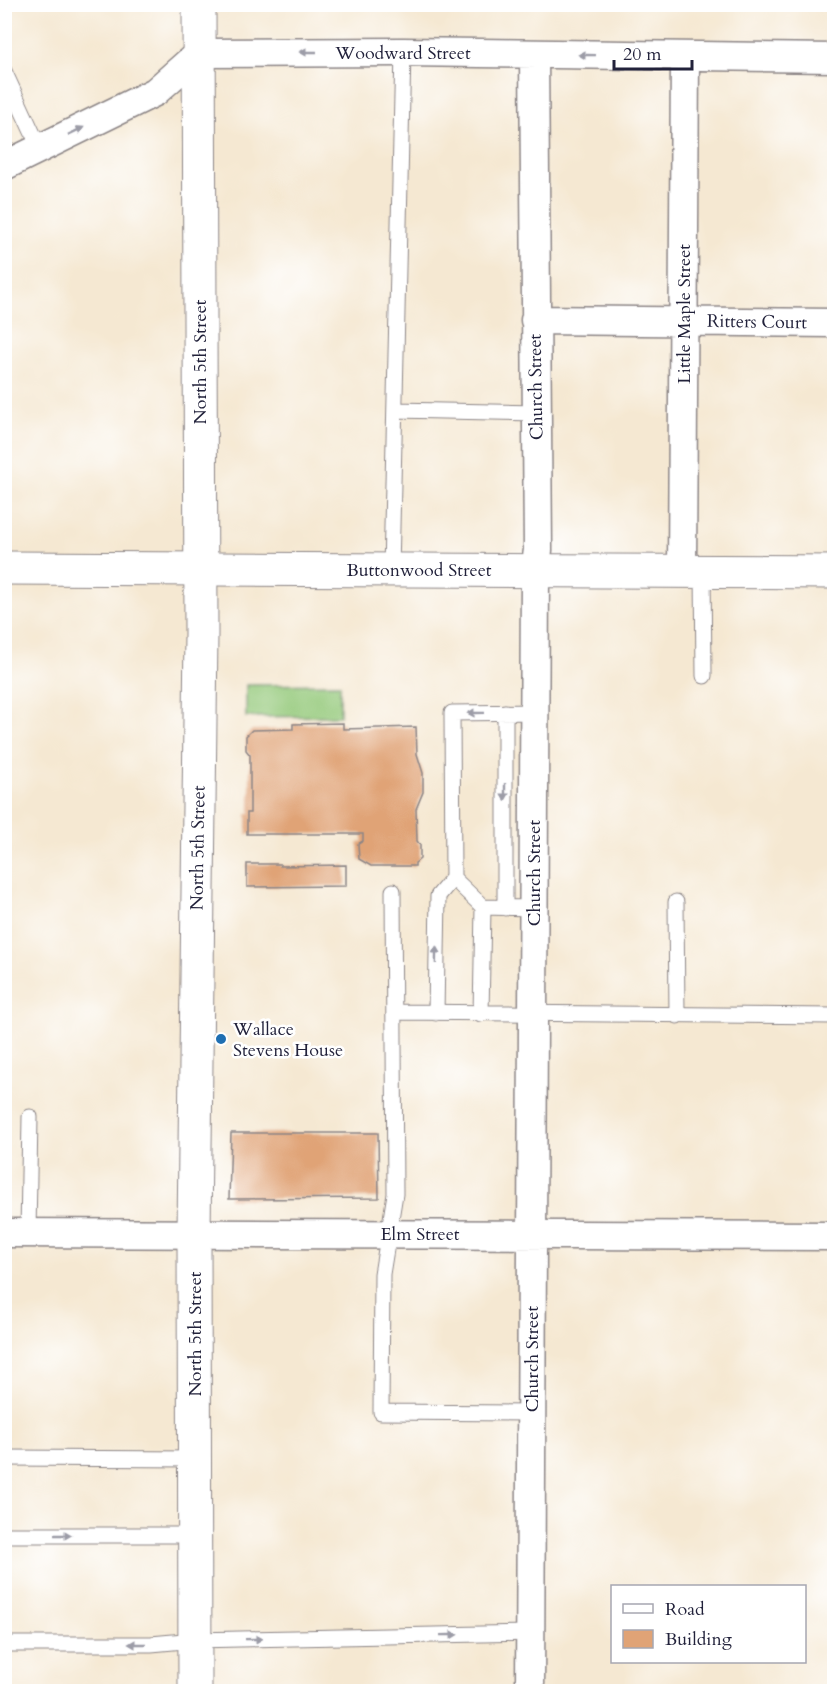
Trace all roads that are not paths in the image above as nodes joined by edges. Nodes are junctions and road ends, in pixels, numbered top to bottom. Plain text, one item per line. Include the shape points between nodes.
1 (174, 4) edge
2 (199, 4) edge
3 (403, 52) junction
4 (199, 53) junction
5 (534, 54) junction
6 (685, 56) junction
7 (834, 58) edge
8 (4, 71) edge
9 (40, 148) junction
10 (4, 166) edge
11 (535, 320) junction
12 (684, 322) junction
13 (834, 323) edge
14 (394, 410) junction
15 (536, 413) junction
16 (4, 568) edge
17 (200, 569) junction
18 (391, 570) junction
19 (535, 571) junction
20 (693, 571) junction
21 (834, 572) edge
22 (704, 676) dead end
23 (505, 712) junction
24 (535, 712) junction
25 (453, 878) junction
26 (393, 891) dead end
27 (676, 902) dead end
28 (483, 908) junction
29 (505, 908) junction
30 (534, 908) junction
31 (394, 1012) junction
32 (436, 1013) junction
33 (481, 1014) junction
34 (533, 1015) junction
35 (677, 1016) junction
36 (834, 1016) edge
37 (30, 1117) dead end
38 (16, 1233) edge
39 (194, 1233) junction
40 (389, 1234) junction
41 (532, 1234) junction
42 (834, 1236) edge
43 (531, 1413) junction
44 (4, 1458) edge
45 (196, 1459) junction
46 (4, 1535) edge
47 (196, 1535) junction
48 (531, 1633) junction
49 (195, 1640) junction
50 (4, 1644) edge
51 (195, 1692) edge
52 (530, 1692) edge

1 - 4 main road
2 - 4 main road, North 5th Street
3 -> 4 street, Woodward Street
3 - 5 street, Woodward Street
3 - 14 lane
9 -> 4 street via 154,92
4 - 17 main road, North 5th Street
6 -> 5 street, Woodward Street
5 - 11 street, Church Street
6 - 7 street, Woodward Street
6 - 12 street, Little Maple Street
8 - 9 lane
9 - 10 street
11 - 12 street, Ritters Court
11 - 15 street, Church Street
12 - 13 street, Ritters Court
12 - 20 street, Little Maple Street
14 - 15 lane
14 - 18 lane
15 - 19 street, Church Street
16 - 17 main road, Buttonwood Street
17 - 18 main road, Buttonwood Street
17 - 39 main road, North 5th Street
18 - 19 main road, Buttonwood Street
19 - 20 main road, Buttonwood Street
19 - 24 street, Church Street
20 - 21 main road, Buttonwood Street
20 - 22 lane
23 - 24 lane
23 -> 25 lane via 452,713
23 -> 29 lane
24 - 30 street, Church Street
25 - 28 lane
32 -> 25 lane via 438,896
26 - 31 lane
27 - 35 lane
28 - 29 lane
28 - 33 lane
29 - 30 lane
30 - 34 street, Church Street
31 - 32 lane
31 - 40 lane via 395,1194
32 - 33 lane
33 - 34 lane
34 - 35 lane
34 - 41 street, Church Street
35 - 36 lane
37 - 38 lane
38 - 39 street, Elm Street
39 - 40 street, Elm Street
39 - 45 main road, North 5th Street
40 - 41 street, Elm Street
40 - 43 lane via 382,1274 381,1412
41 - 42 street, Elm Street
41 - 43 street, Church Street
43 - 48 street, Church Street
44 - 45 lane
45 - 47 main road, North 5th Street
46 -> 47 lane
47 - 49 main road, North 5th Street
49 -> 48 lane
48 - 52 street, Church Street
49 -> 50 lane via 151,1644
49 - 51 main road, North 5th Street

